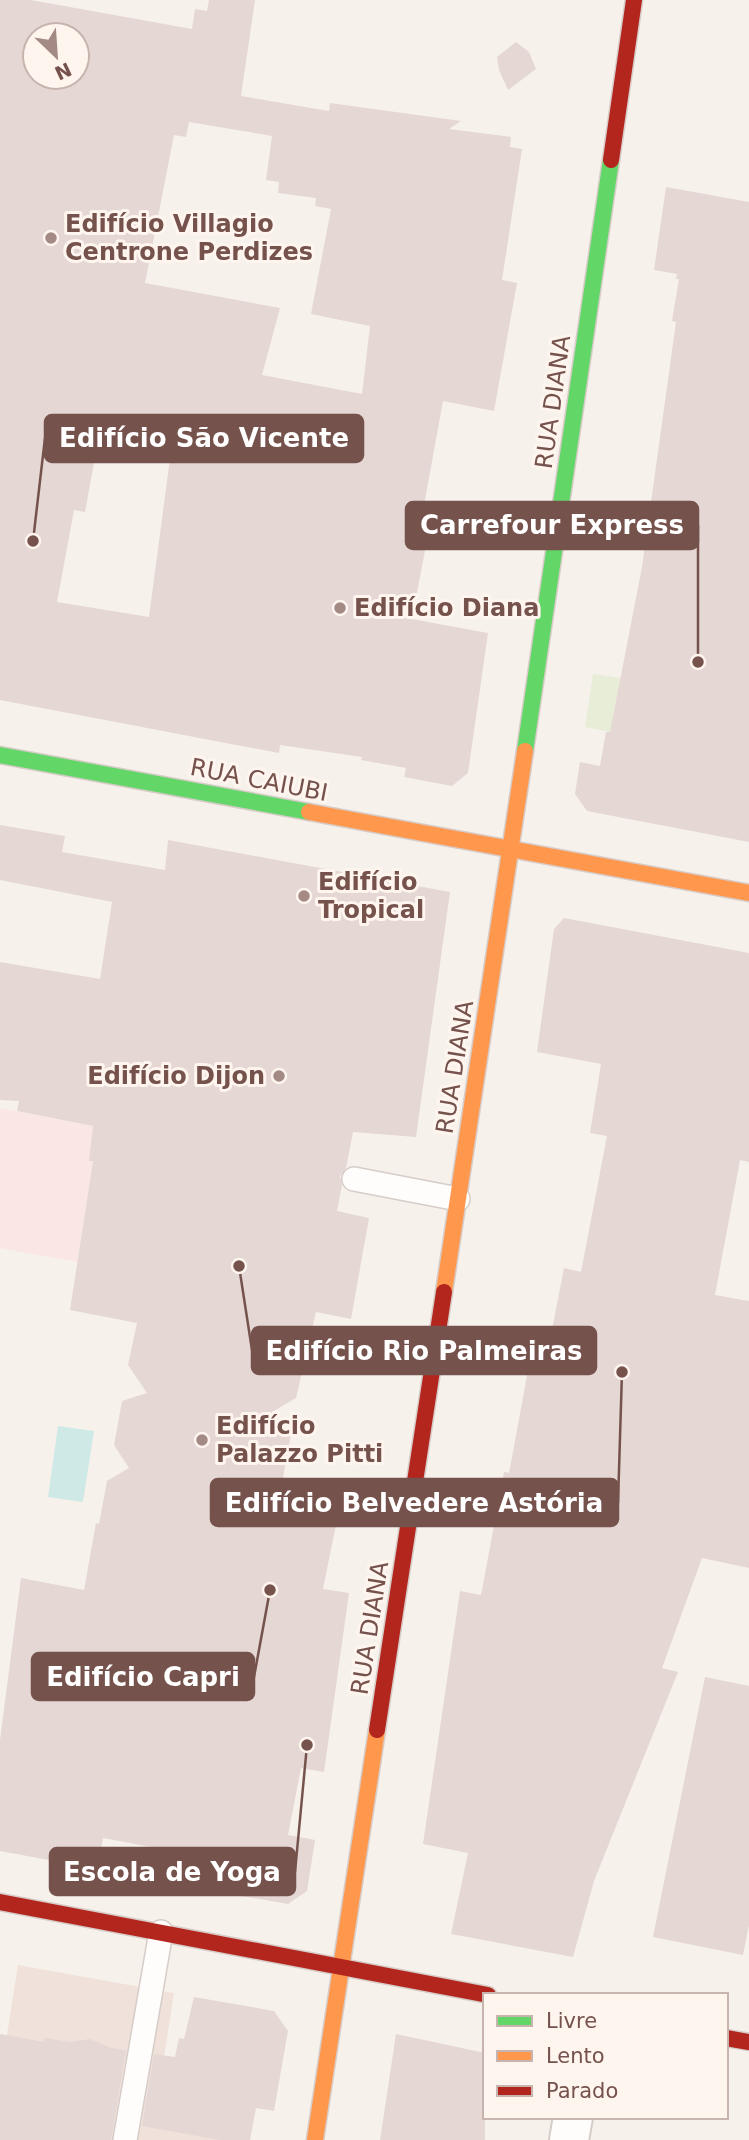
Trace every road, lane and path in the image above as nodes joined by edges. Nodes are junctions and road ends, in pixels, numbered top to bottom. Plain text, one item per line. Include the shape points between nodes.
1 (634, 0) edge
2 (0, 755) edge
3 (510, 849) junction
4 (749, 893) edge
5 (354, 1179) dead end
6 (458, 1199) junction
7 (0, 1902) edge
8 (161, 1933) junction
9 (341, 1966) junction
10 (483, 1994) edge
11 (728, 2038) edge
12 (749, 2042) edge
13 (573, 2119) edge
14 (125, 2140) edge
15 (315, 2140) edge
16 (569, 2140) edge

1 - 3 street, RUA DIANA
2 - 3 street, RUA CAIUBI
3 - 4 street, RUA CAIUBI
3 - 6 street, RUA DIANA
5 - 6 lane
6 - 9 street, RUA DIANA
7 - 8 street
8 - 9 street
8 - 14 lane
9 - 10 street
9 - 15 street, RUA DIANA
11 - 12 street
13 - 16 street

